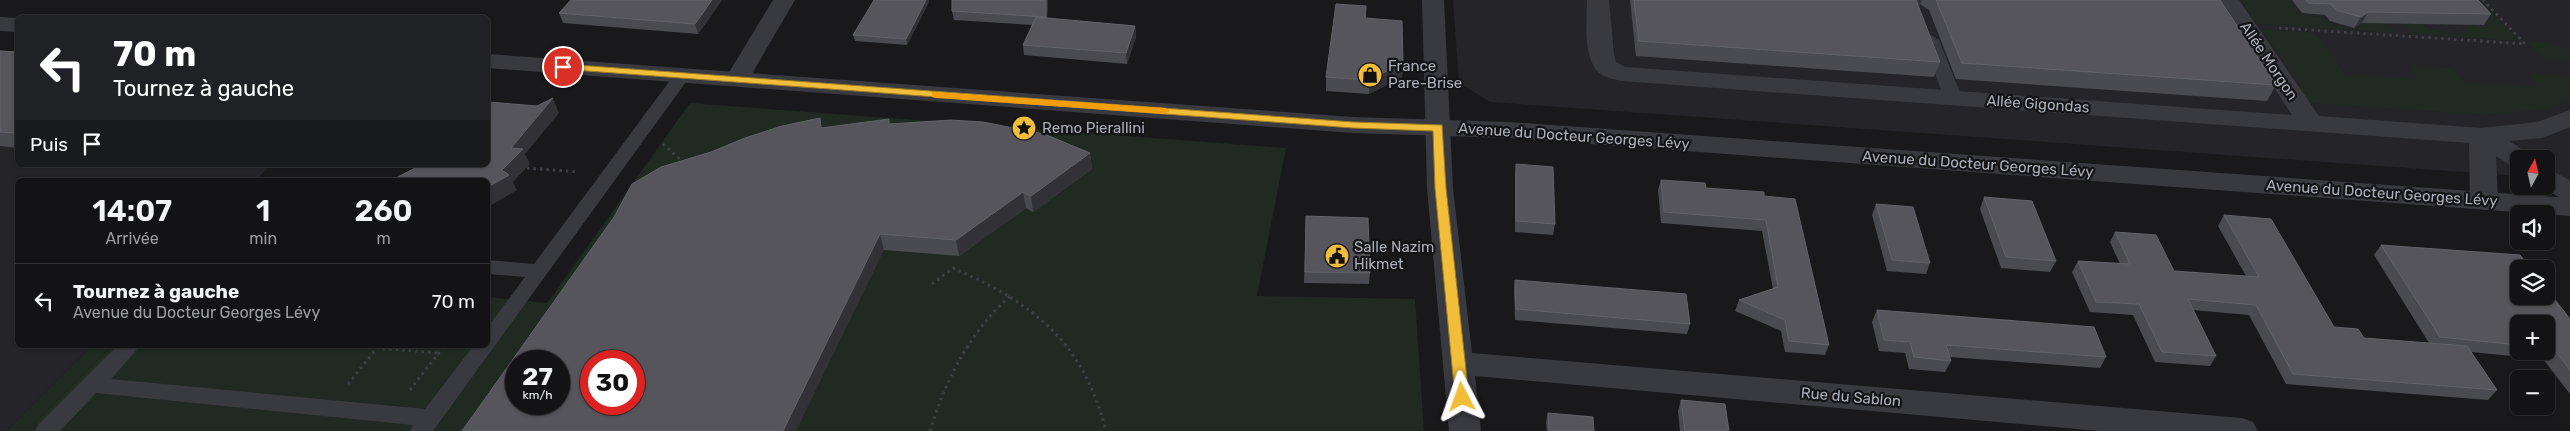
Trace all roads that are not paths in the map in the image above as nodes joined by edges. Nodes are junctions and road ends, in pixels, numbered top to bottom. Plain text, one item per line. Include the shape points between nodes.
1 (784, 0) edge
2 (1433, 0) edge
3 (1598, 0) edge
4 (2228, 0) edge
5 (0, 24) edge
6 (15, 25) edge
7 (1926, 27) edge
8 (490, 62) edge
9 (683, 75) junction
10 (737, 79) junction
11 (1954, 98) junction
12 (2570, 118) edge
13 (2310, 122) junction
14 (1438, 128) junction
15 (2482, 136) junction
16 (2510, 153) edge
17 (2555, 183) edge
18 (2570, 192) edge
19 (2484, 201) junction
20 (2570, 207) edge
21 (490, 267) edge
22 (539, 272) junction
23 (490, 332) edge
24 (128, 348) edge
25 (477, 348) edge
26 (1459, 363) junction
27 (92, 385) junction
28 (426, 425) edge
29 (46, 431) edge
30 (1465, 431) edge
31 (2242, 431) edge

1 - 10 street
2 - 14 street
3 - 11 street, Allée Gigondas via 1602,57 1606,66 1618,73
4 - 13 street, Allée Morgon
5 - 6 street
7 - 11 lane
8 - 9 street, Avenue du Docteur Georges Lévy
9 - 10 street, Avenue du Docteur Georges Lévy
9 - 22 lane via 650,134
10 - 14 street, Avenue du Docteur Georges Lévy via 1344,124
11 - 13 street, Allée Gigondas
12 - 15 street, Allée Gigondas via 2542,130
13 - 15 street, Allée Gigondas
14 - 19 street, Avenue du Docteur Georges Lévy via 1509,130
14 - 26 street via 1440,188
15 - 16 street
15 - 19 street
17 - 18 street
19 - 20 street, Avenue du Docteur Georges Lévy
21 - 22 lane
22 - 23 lane
24 - 27 lane
25 - 28 lane
26 - 30 street
26 - 31 street, Rue du Sablon
27 - 28 lane
27 - 29 lane

